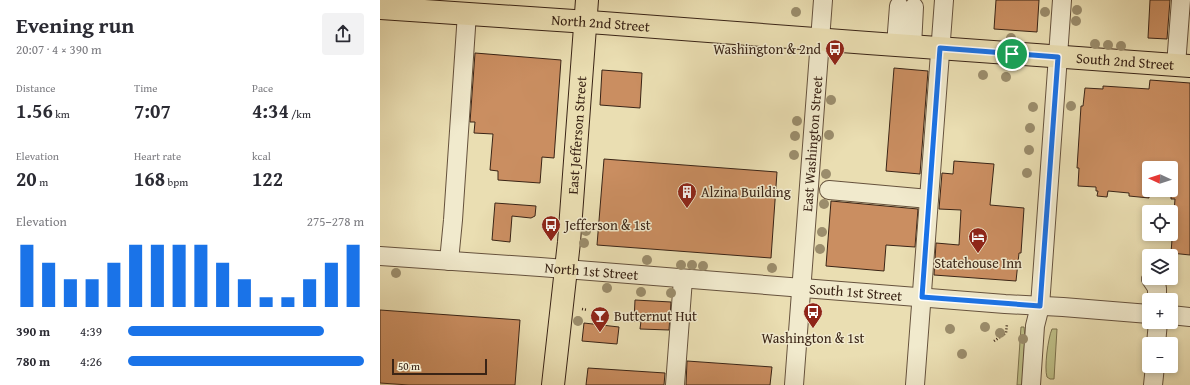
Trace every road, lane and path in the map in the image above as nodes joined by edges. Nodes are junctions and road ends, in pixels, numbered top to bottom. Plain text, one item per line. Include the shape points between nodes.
1 (587, 0) edge
2 (823, 0) edge
3 (944, 0) edge
4 (1062, 0) edge
5 (1181, 0) edge
6 (907, 6) dead end
7 (380, 8) edge
8 (467, 13) junction
9 (585, 21) junction
10 (820, 39) junction
11 (904, 45) junction
12 (940, 48) junction
13 (1058, 57) junction
14 (1183, 65) edge
15 (828, 190) dead end
16 (929, 199) junction
17 (380, 256) edge
18 (449, 261) junction
19 (566, 270) junction
20 (683, 279) junction
21 (802, 288) junction
22 (922, 297) junction
23 (1040, 306) junction
24 (582, 310) dead end
25 (587, 310) dead end
26 (1142, 313) edge
27 (1178, 316) edge
28 (1190, 317) edge
29 (1007, 324) dead end
30 (994, 341) dead end
31 (1154, 373) edge
32 (553, 385) edge
33 (675, 385) edge
34 (794, 385) edge
35 (915, 385) edge
36 (1031, 385) edge
37 (1153, 385) edge

1 - 9 main road, East Jefferson Street
2 - 10 street, East Washington Street
3 - 12 street
4 - 13 street
5 - 14 street
6 - 11 street
7 - 8 main road, North 2nd Street
8 - 9 main road, North 2nd Street
8 - 18 street
9 - 10 main road, North 2nd Street
9 - 19 main road, East Jefferson Street
10 - 11 main road, South 2nd Street
10 - 21 street, East Washington Street
11 - 12 main road, South 2nd Street
12 - 13 main road, South 2nd Street
12 - 16 street
13 - 14 main road, South 2nd Street
13 - 23 street
15 - 16 street
16 - 22 street
17 - 18 street, North 1st Street
18 - 19 street, North 1st Street
19 - 20 street, North 1st Street
19 - 32 main road, East Jefferson Street
20 - 21 street, North 1st Street
20 - 33 street
21 - 22 street, South 1st Street
21 - 34 street, East Washington Street
22 - 23 street, South 1st Street
22 - 35 street
23 - 26 street, South 1st Street
23 - 36 street via 1035,326
24 - 25 path
27 - 28 street
29 - 30 path via 1006,333
31 - 37 street

